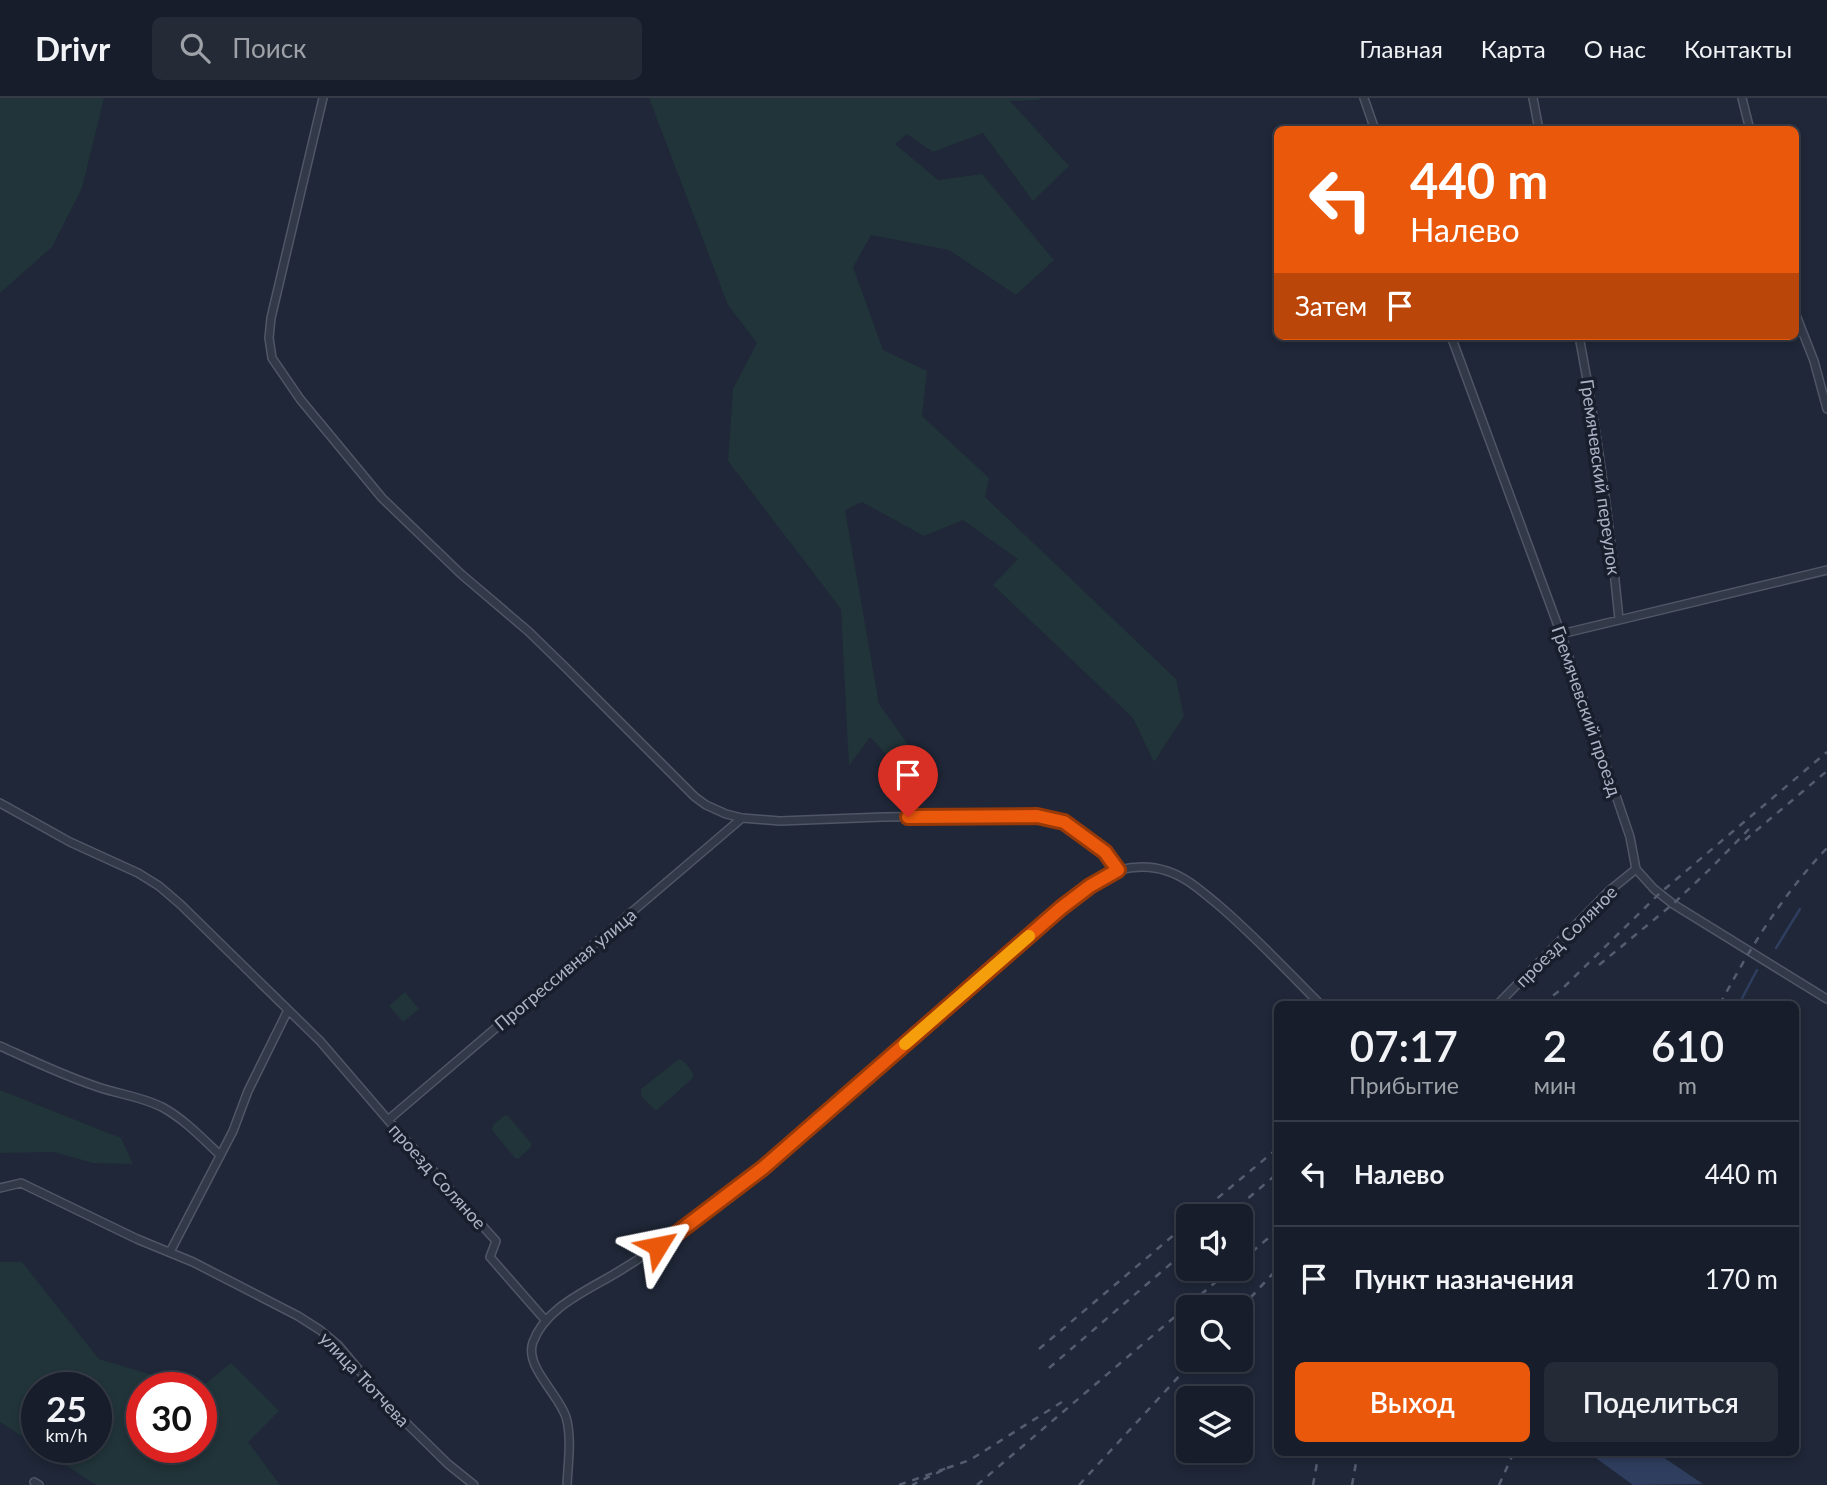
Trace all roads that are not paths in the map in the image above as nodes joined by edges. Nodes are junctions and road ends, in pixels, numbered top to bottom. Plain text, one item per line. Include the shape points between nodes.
1 (323, 98) edge
2 (1364, 98) edge
3 (1534, 98) edge
4 (1742, 98) edge
5 (1374, 126) edge
6 (1538, 126) edge
7 (1748, 126) edge
8 (1799, 323) edge
9 (1452, 340) edge
10 (1580, 340) edge
11 (1827, 409) edge
12 (1827, 570) edge
13 (1619, 619) junction
14 (1561, 634) junction
15 (0, 803) edge
16 (742, 818) junction
17 (1636, 869) junction
18 (1118, 870) junction
19 (1827, 999) edge
20 (1317, 1001) edge
21 (1501, 1001) edge
22 (288, 1010) junction
23 (0, 1046) edge
24 (388, 1120) junction
25 (220, 1155) junction
26 (0, 1188) edge
27 (170, 1252) junction
28 (546, 1321) junction
29 (474, 1485) edge
30 (567, 1485) edge

1 - 16 street via 271,318 272,358 382,498 430,545 528,631 695,797 715,810
2 - 5 street
3 - 6 street
4 - 7 street
8 - 11 street
9 - 14 street, Гремячевский проезд
10 - 13 street, Гремячевский переулок via 1612,542
12 - 13 street
13 - 14 street
14 - 17 street, Гремячевский проезд
15 - 22 street, проезд Соляное via 159,886
16 - 18 street via 1037,816 1077,830 1105,852
16 - 24 street, Прогрессивная улица
17 - 19 street via 1673,904
17 - 21 street, проезд Соляное
18 - 20 street via 1153,867 1198,888 1240,923
18 - 28 street via 1061,908 763,1168 676,1234 563,1305
22 - 24 street, проезд Соляное
22 - 25 street
23 - 25 street via 78,1080 163,1108
24 - 28 street, проезд Соляное via 496,1241 490,1257
25 - 27 street
26 - 27 street, улица Тютчева via 21,1183
27 - 29 street, улица Тютчева via 320,1330 389,1406
28 - 30 street via 531,1354 566,1417

